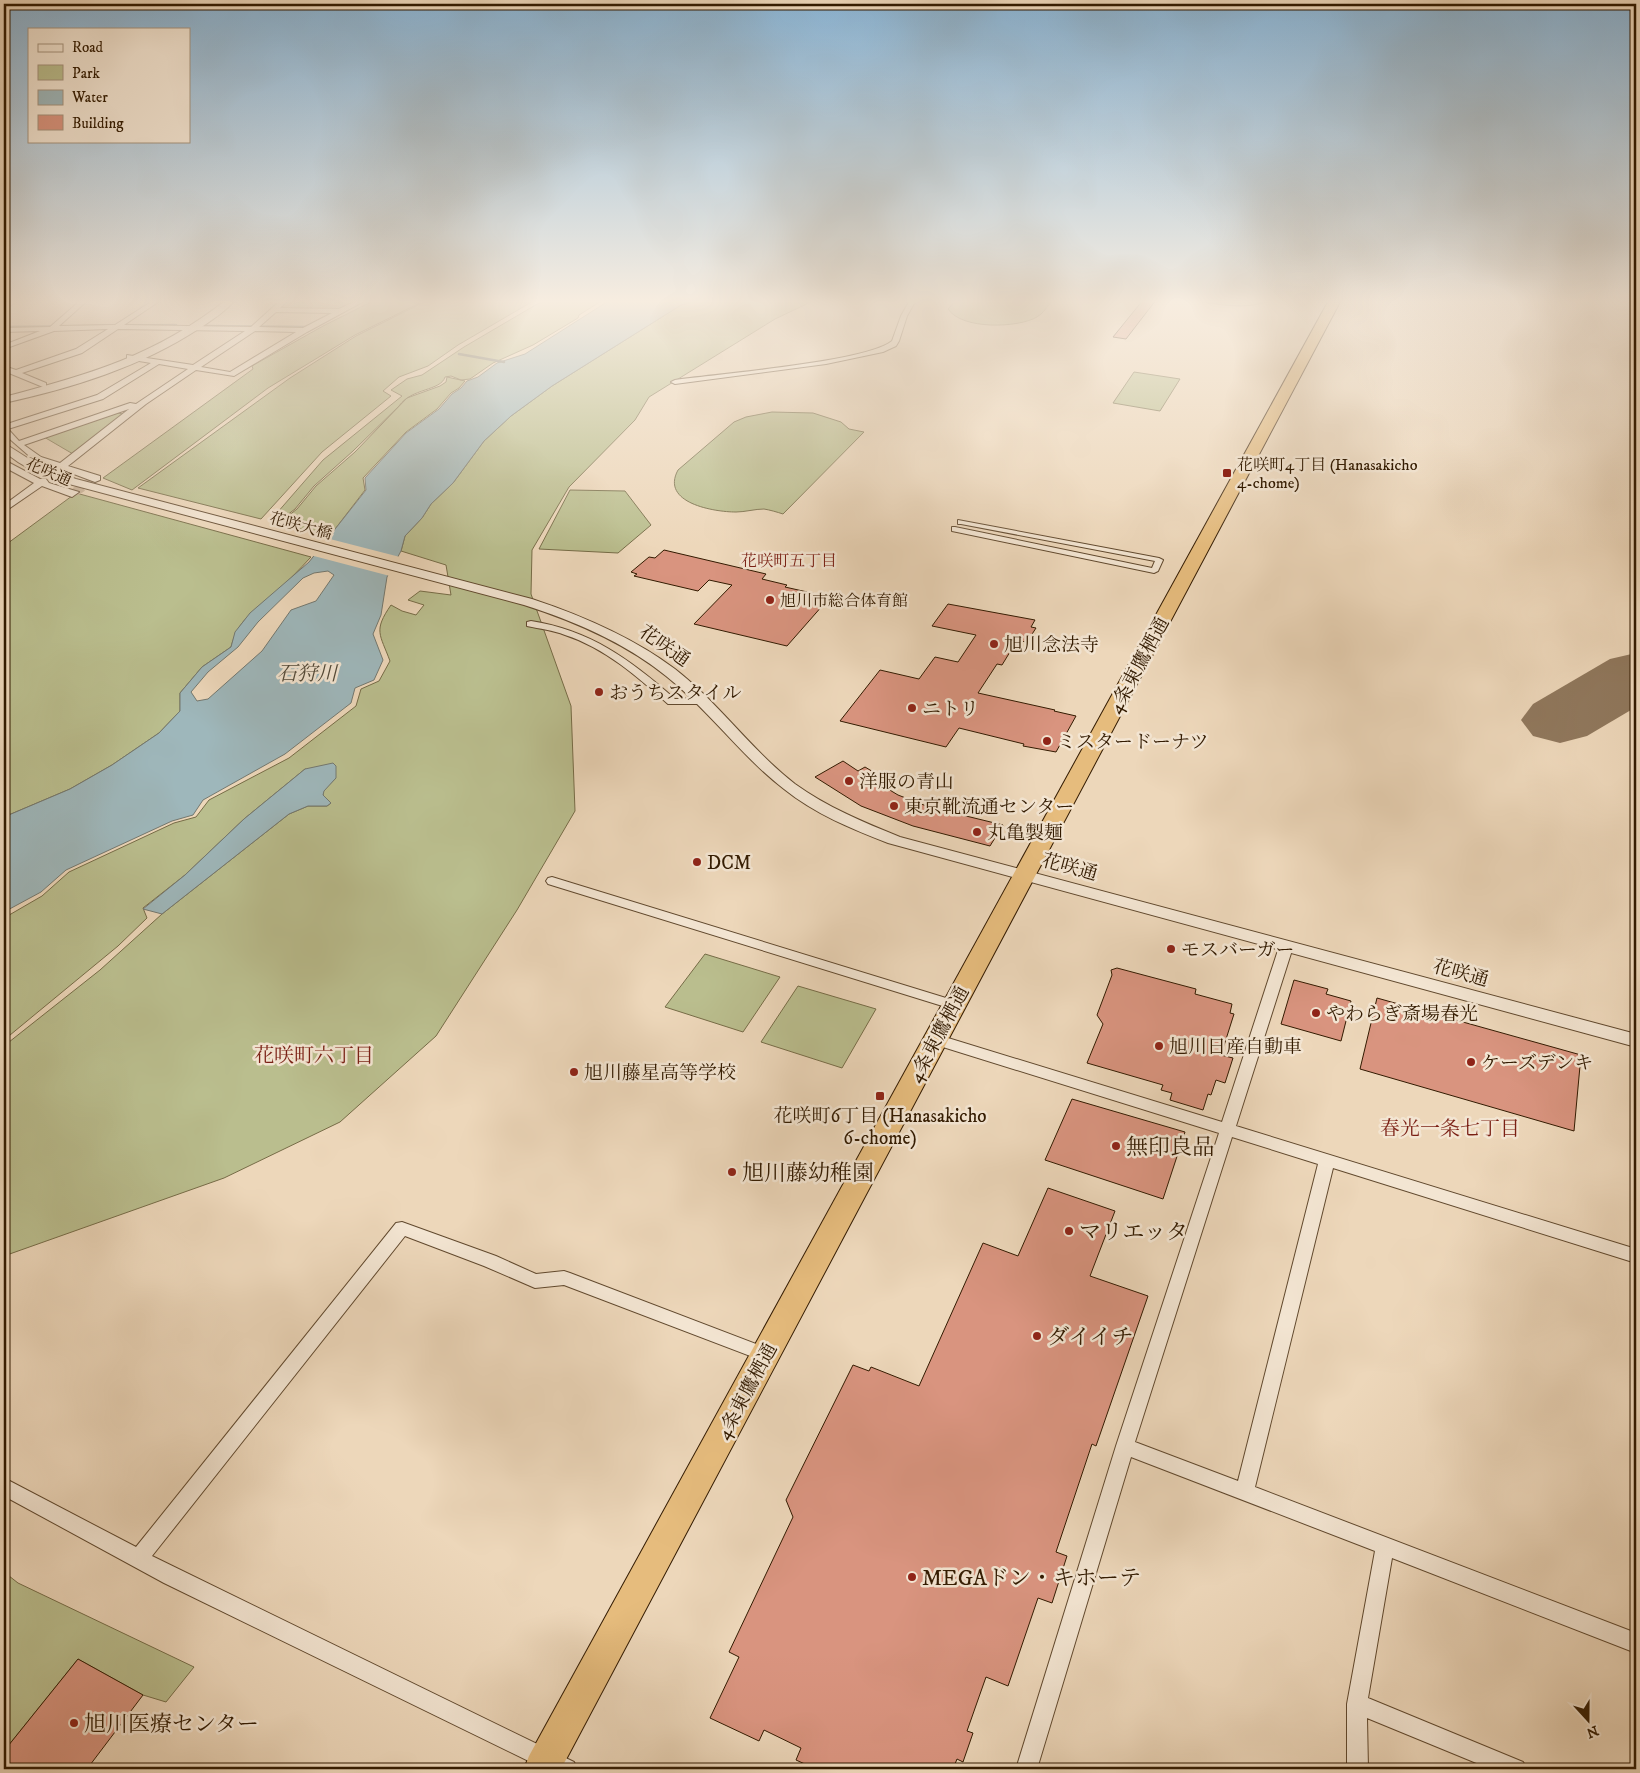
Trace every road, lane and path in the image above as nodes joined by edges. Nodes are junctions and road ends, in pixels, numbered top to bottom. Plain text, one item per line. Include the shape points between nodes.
1 (38, 383) edge
2 (52, 383) edge
3 (68, 383) edge
4 (123, 383) edge
5 (172, 383) edge
6 (1291, 383) edge
7 (43, 385) junction
8 (4, 395) edge
9 (4, 400) edge
10 (143, 402) junction
11 (4, 429) edge
12 (18, 444) junction
13 (4, 446) edge
14 (4, 463) edge
15 (59, 468) junction
16 (16, 472) junction
17 (4, 477) edge
18 (41, 482) junction
19 (96, 484) junction
20 (76, 492) dead end
21 (4, 509) edge
22 (961, 522) dead end
23 (955, 529) dead end
24 (496, 593) joint
25 (532, 624) dead end
26 (704, 701) junction
27 (1024, 876) junction
28 (552, 882) dead end
29 (1286, 947) junction
30 (954, 1005) junction
31 (935, 1039) junction
32 (1636, 1041) edge
33 (1228, 1130) junction
34 (1327, 1160) junction
35 (1636, 1256) edge
36 (766, 1355) junction
37 (1125, 1446) junction
38 (4, 1487) edge
39 (1244, 1493) junction
40 (1385, 1548) junction
41 (138, 1560) junction
42 (1636, 1644) edge
43 (1357, 1704) junction
44 (552, 1766) edge
45 (1026, 1769) edge
46 (1357, 1769) edge
47 (1516, 1769) edge

1 - 7 street
2 - 7 street
3 - 9 street
4 - 11 street via 100,397
5 - 10 street
6 - 27 highway, 4条東鷹栖通
7 - 8 street
10 - 12 street
10 - 15 street
11 - 12 street
12 - 15 street via 38,459
13 - 19 street, 花咲通 via 44,472
14 - 16 street
15 - 19 street via 97,478
16 - 17 street
16 - 18 street
18 - 20 street via 72,494
18 - 21 street
19 - 24 street, 花咲大橋
22 - 23 street via 1160,560 1154,571
24 - 26 street, 花咲通 via 561,612 603,630 670,672
25 - 26 street via 563,630 609,652 643,675 672,702
26 - 27 street, 花咲通 via 777,776 828,811 894,840
27 - 29 street, 花咲通
27 - 30 highway, 4条東鷹栖通
28 - 30 street
29 - 32 street, 花咲通
29 - 33 street
30 - 31 highway, 4条東鷹栖通
31 - 33 street
31 - 36 highway, 4条東鷹栖通
33 - 34 street
33 - 37 street
34 - 35 street
34 - 39 street
36 - 41 street via 564,1278 535,1281 402,1228
36 - 44 highway, 4条東鷹栖通
37 - 39 street
37 - 45 street
38 - 41 street
39 - 40 street
40 - 42 street
40 - 43 street
41 - 44 street
43 - 46 street
43 - 47 street

